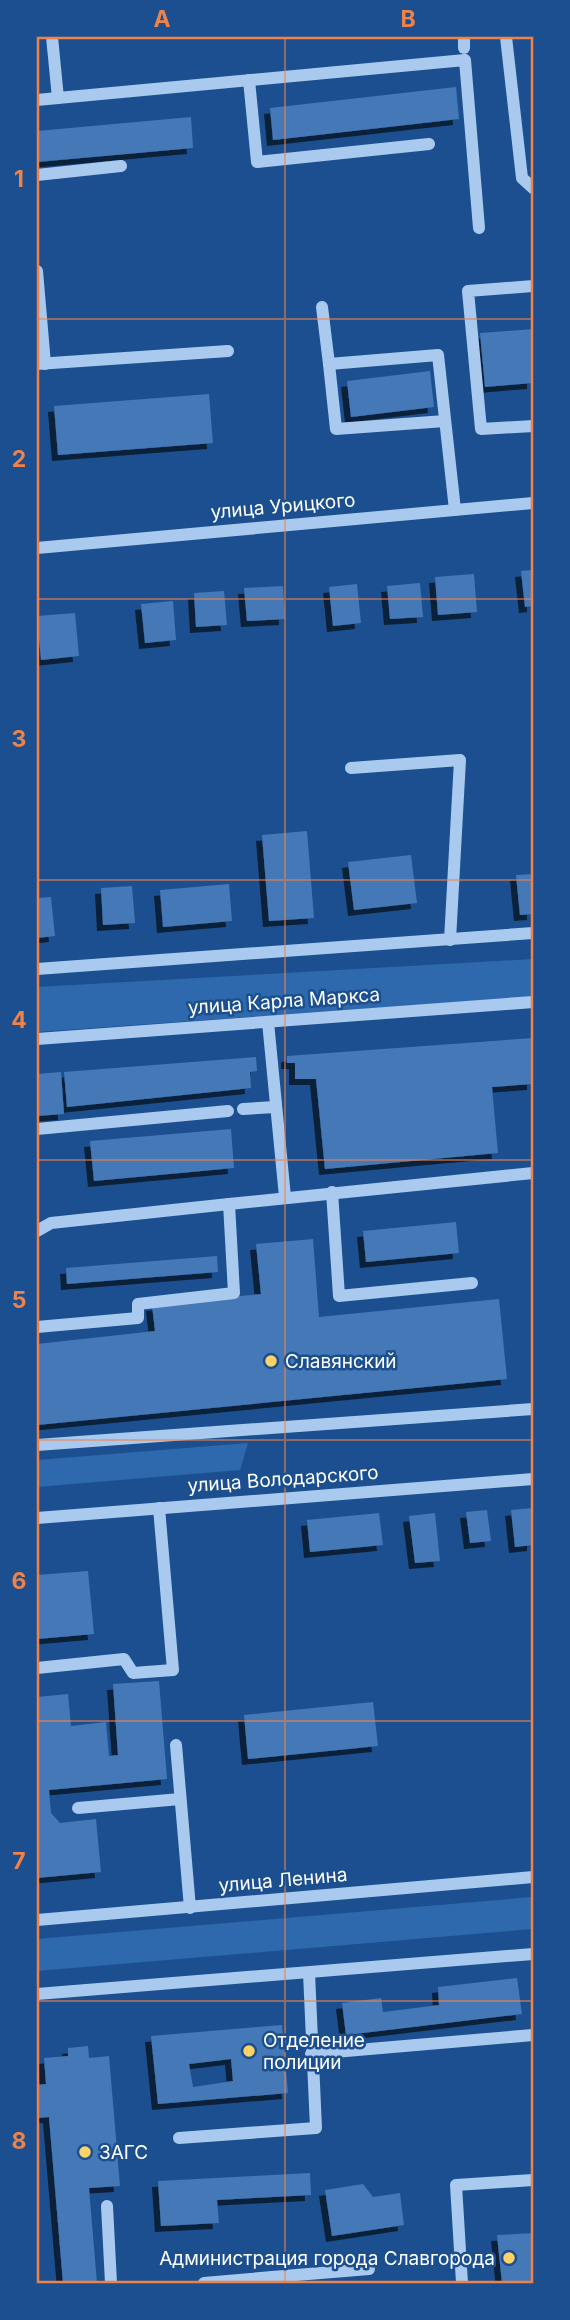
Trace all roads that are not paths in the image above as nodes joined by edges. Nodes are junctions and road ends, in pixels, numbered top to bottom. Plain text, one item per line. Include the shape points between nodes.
1 (52, 37) edge
2 (506, 37) edge
3 (249, 80) junction
4 (58, 98) junction
5 (37, 100) edge
6 (429, 144) dead end
7 (121, 166) dead end
8 (37, 175) edge
9 (533, 188) edge
10 (479, 228) dead end
11 (37, 271) edge
12 (533, 286) edge
13 (322, 307) dead end
14 (228, 352) dead end
15 (41, 364) edge
16 (329, 364) junction
17 (445, 421) junction
18 (533, 426) edge
19 (533, 503) edge
20 (455, 510) junction
21 (37, 548) edge
22 (351, 768) dead end
23 (533, 933) edge
24 (450, 940) junction
25 (37, 969) edge
26 (533, 1002) edge
27 (268, 1022) junction
28 (37, 1039) edge
29 (275, 1107) junction
30 (243, 1109) dead end
31 (228, 1111) dead end
32 (37, 1129) edge
33 (533, 1173) edge
34 (332, 1192) junction
35 (285, 1197) junction
36 (229, 1203) junction
37 (37, 1231) edge
38 (472, 1283) dead end
39 (37, 1326) edge
40 (533, 1409) edge
41 (37, 1445) edge
42 (533, 1479) edge
43 (159, 1508) junction
44 (37, 1518) edge
45 (37, 1668) edge
46 (176, 1745) dead end
47 (180, 1799) junction
48 (78, 1808) dead end
49 (533, 1877) edge
50 (190, 1908) junction
51 (37, 1920) edge
52 (533, 1954) edge
53 (309, 1973) junction
54 (37, 1994) edge
55 (533, 2035) edge
56 (311, 2054) junction
57 (179, 2138) dead end
58 (533, 2180) edge
59 (107, 2206) dead end
60 (369, 2270) dead end
61 (273, 2280) edge
62 (111, 2283) edge
63 (204, 2283) edge
64 (461, 2283) edge

1 - 4 street
2 - 9 street via 522,178
3 - 4 street
3 - 6 street via 257,162
3 - 10 street via 465,60
4 - 5 street
7 - 8 street
11 - 15 street
12 - 18 street via 468,291 481,429
13 - 16 street
14 - 15 street
16 - 17 street via 337,429
16 - 17 street via 438,355
17 - 20 street
19 - 20 street, улица Урицкого
20 - 21 street, улица Урицкого
22 - 24 street via 460,760
23 - 24 street
24 - 25 street
26 - 27 street, улица Карла Маркса
27 - 28 street, улица Карла Маркса
27 - 29 street
29 - 30 street
29 - 35 street
31 - 32 street
33 - 34 street
34 - 35 street
34 - 38 street via 339,1296
35 - 36 street
36 - 37 street via 51,1223
36 - 39 street via 234,1293 138,1304 138,1318
40 - 41 street
42 - 43 street, улица Володарского
43 - 44 street, улица Володарского
43 - 45 street via 173,1670 133,1674 124,1659
46 - 47 street
47 - 48 street
47 - 50 street
49 - 50 street, улица Ленина
50 - 51 street, улица Ленина
52 - 53 street
53 - 54 street
53 - 56 street
55 - 56 street
56 - 57 street via 316,2128
58 - 64 street via 456,2185
59 - 62 street
60 - 61 street
61 - 63 street

